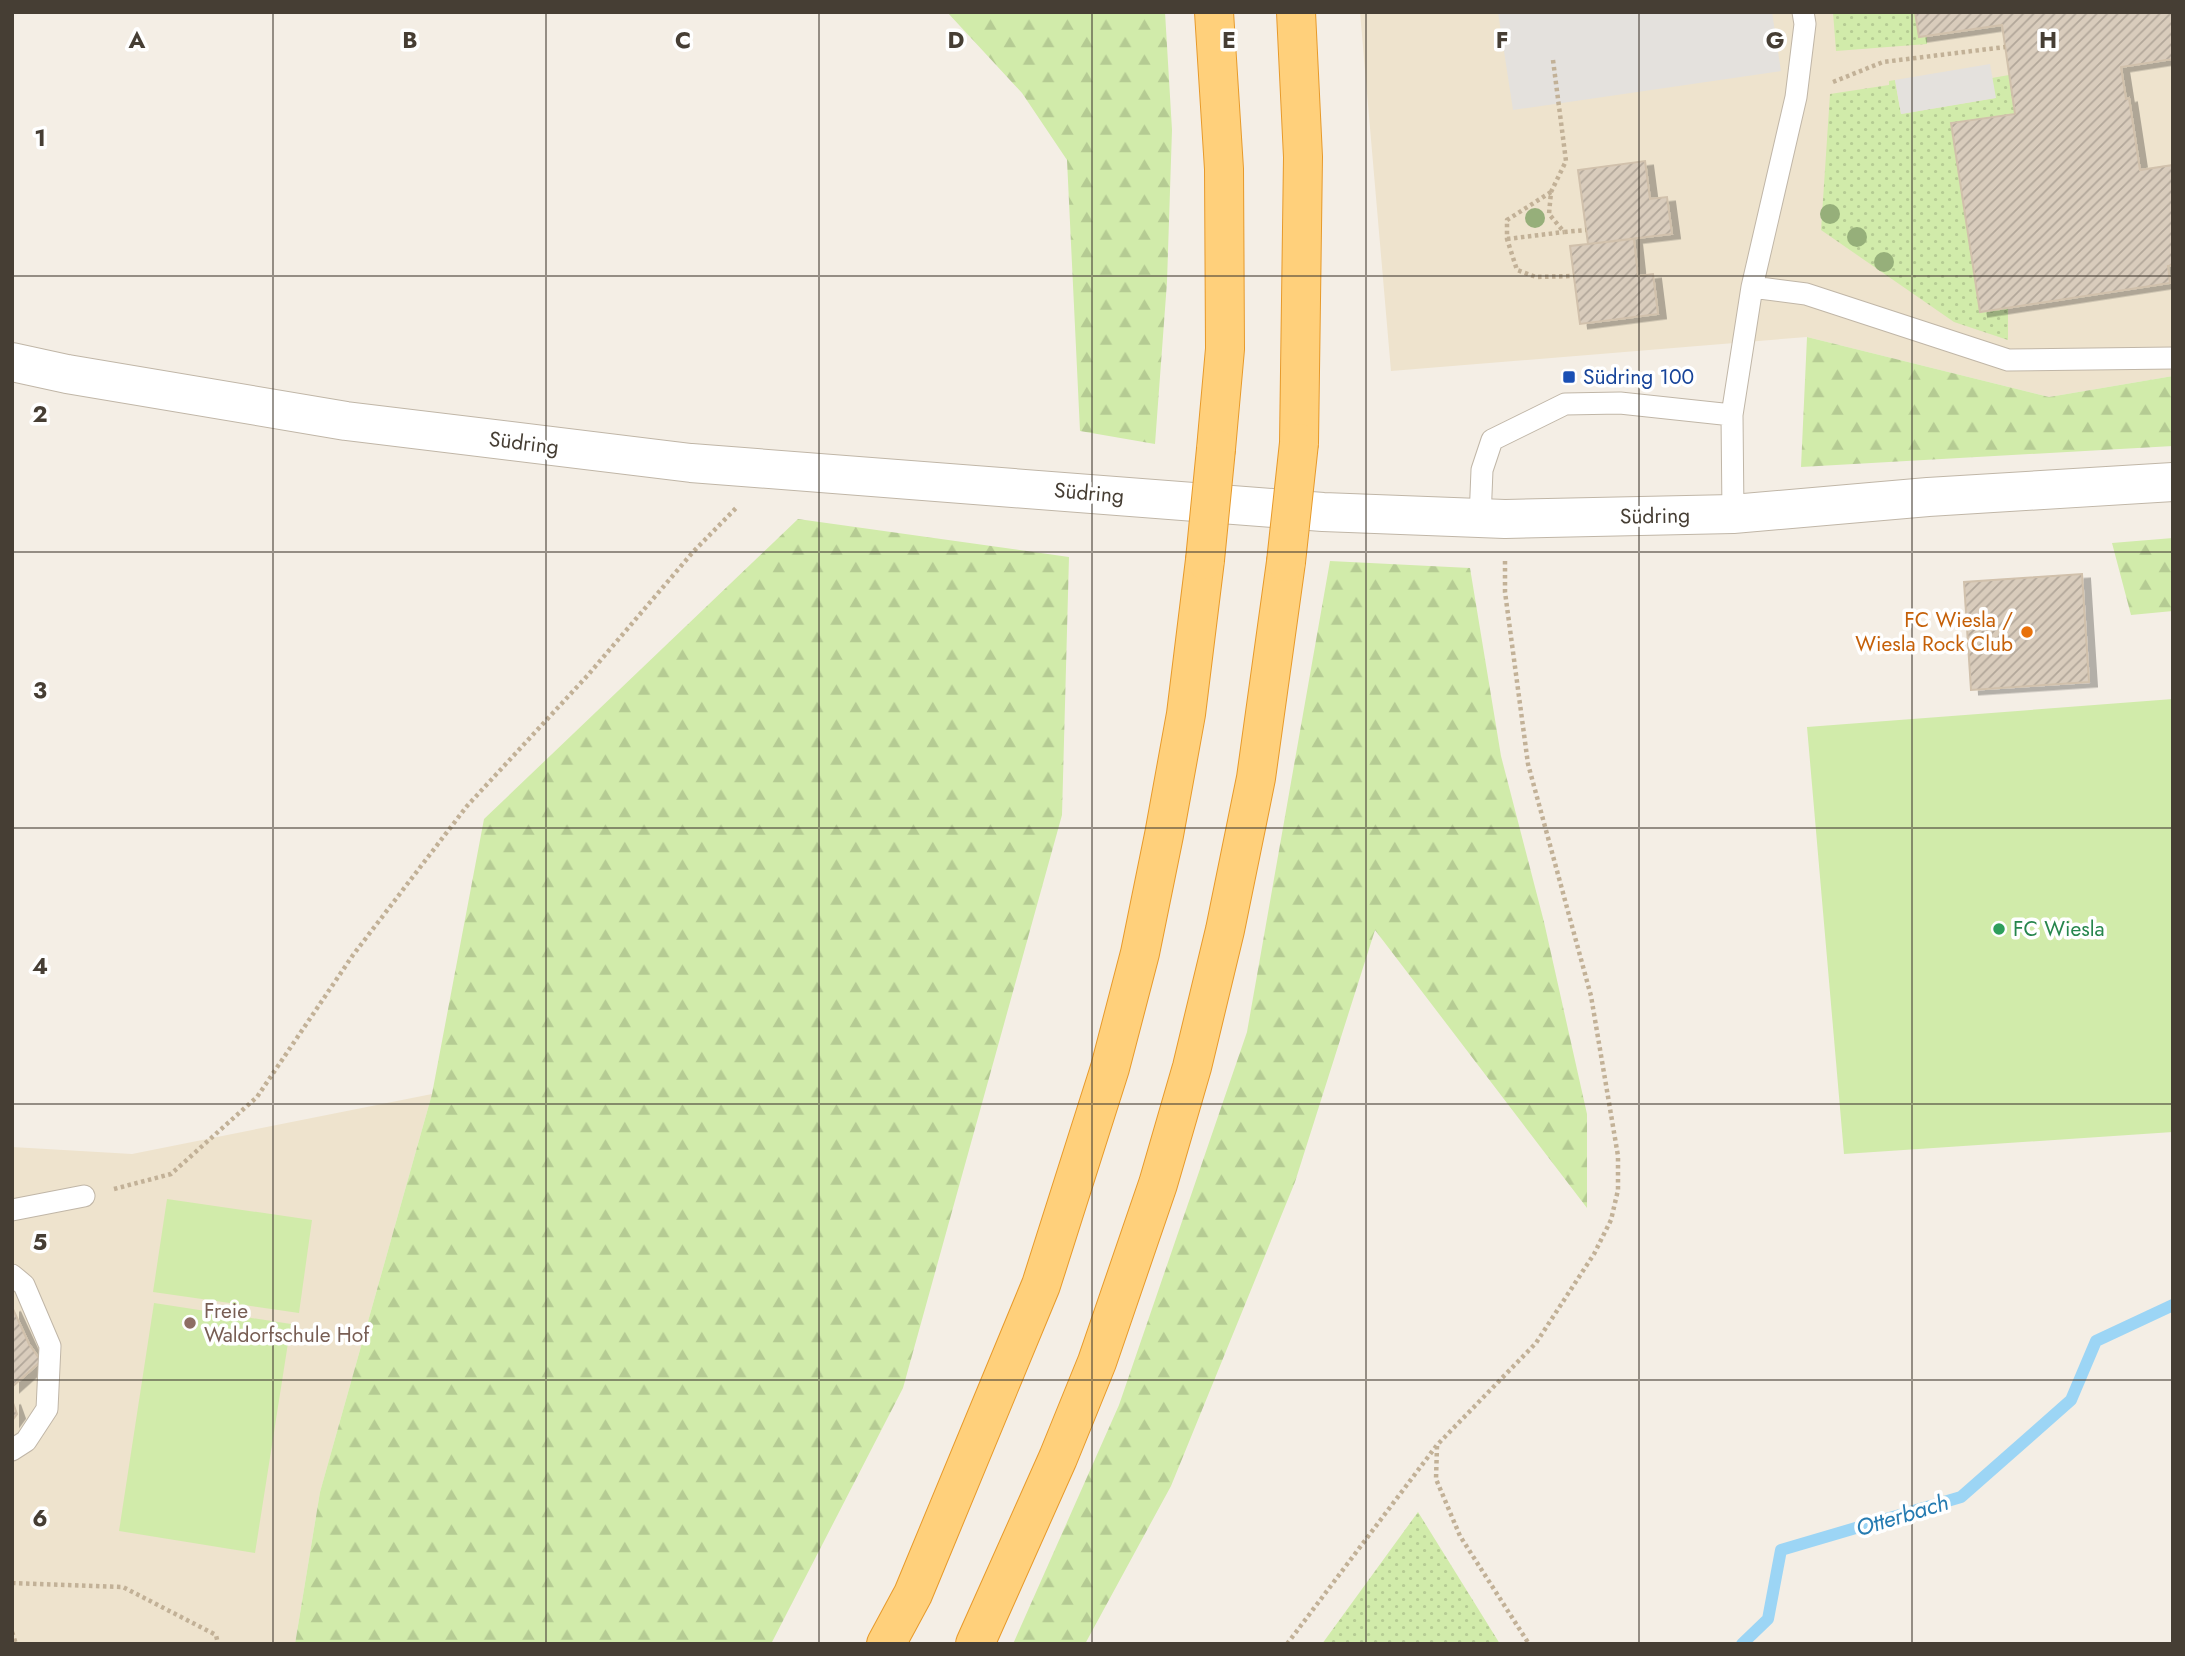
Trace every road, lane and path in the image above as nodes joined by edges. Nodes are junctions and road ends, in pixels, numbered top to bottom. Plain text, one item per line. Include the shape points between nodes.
1 (1214, 12) edge
2 (1296, 12) edge
3 (1803, 12) edge
4 (2004, 47) dead end
5 (1553, 60) dead end
6 (1833, 82) dead end
7 (1551, 192) junction
8 (1586, 230) dead end
9 (1564, 232) junction
10 (1507, 239) junction
11 (1574, 276) dead end
12 (1752, 287) junction
13 (2173, 358) edge
14 (12, 362) edge
15 (1732, 415) junction
16 (774, 469) junction
17 (2173, 482) edge
18 (1733, 514) junction
19 (1492, 519) junction
20 (84, 1196) joint
21 (12, 1210) edge
22 (12, 1275) edge
23 (1437, 1445) junction
24 (12, 1450) edge
25 (12, 1583) edge
26 (12, 1632) edge
27 (16, 1644) edge
28 (218, 1644) edge
29 (886, 1644) edge
30 (975, 1644) edge
31 (1287, 1644) edge
32 (1529, 1644) edge

1 - 29 highway, bridge via 1224,169 1225,335 1205,560 1186,714 1164,835 1110,1068 1041,1284 913,1594
2 - 30 highway, bridge via 1303,157 1299,443 1256,778 1189,1080 1158,1184 1097,1362
3 - 12 lane via 1796,97
4 - 6 path via 1883,62
5 - 7 path via 1566,161
7 - 9 path via 1549,214
7 - 10 path via 1507,220
8 - 9 path
9 - 10 path
10 - 11 path via 1517,270 1536,277
12 - 13 lane via 1806,294 2008,360
12 - 15 lane
14 - 16 street, Südring via 346,421
15 - 18 lane
15 - 19 lane via 1620,403 1565,404 1492,440 1482,470
16 - 19 street, Südring via 1323,512
16 - 20 path via 693,552 467,806 353,955 257,1097 171,1174
17 - 18 street, Südring
18 - 19 street, Südring
19 - 23 path via 1528,764 1591,996 1618,1156 1618,1190 1611,1220 1594,1254 1536,1343
20 - 21 lane
22 - 24 lane via 24,1285 50,1346 47,1409 26,1441
23 - 31 path
23 - 32 path via 1436,1479 1460,1536
25 - 28 path via 123,1587 216,1635
26 - 27 path

